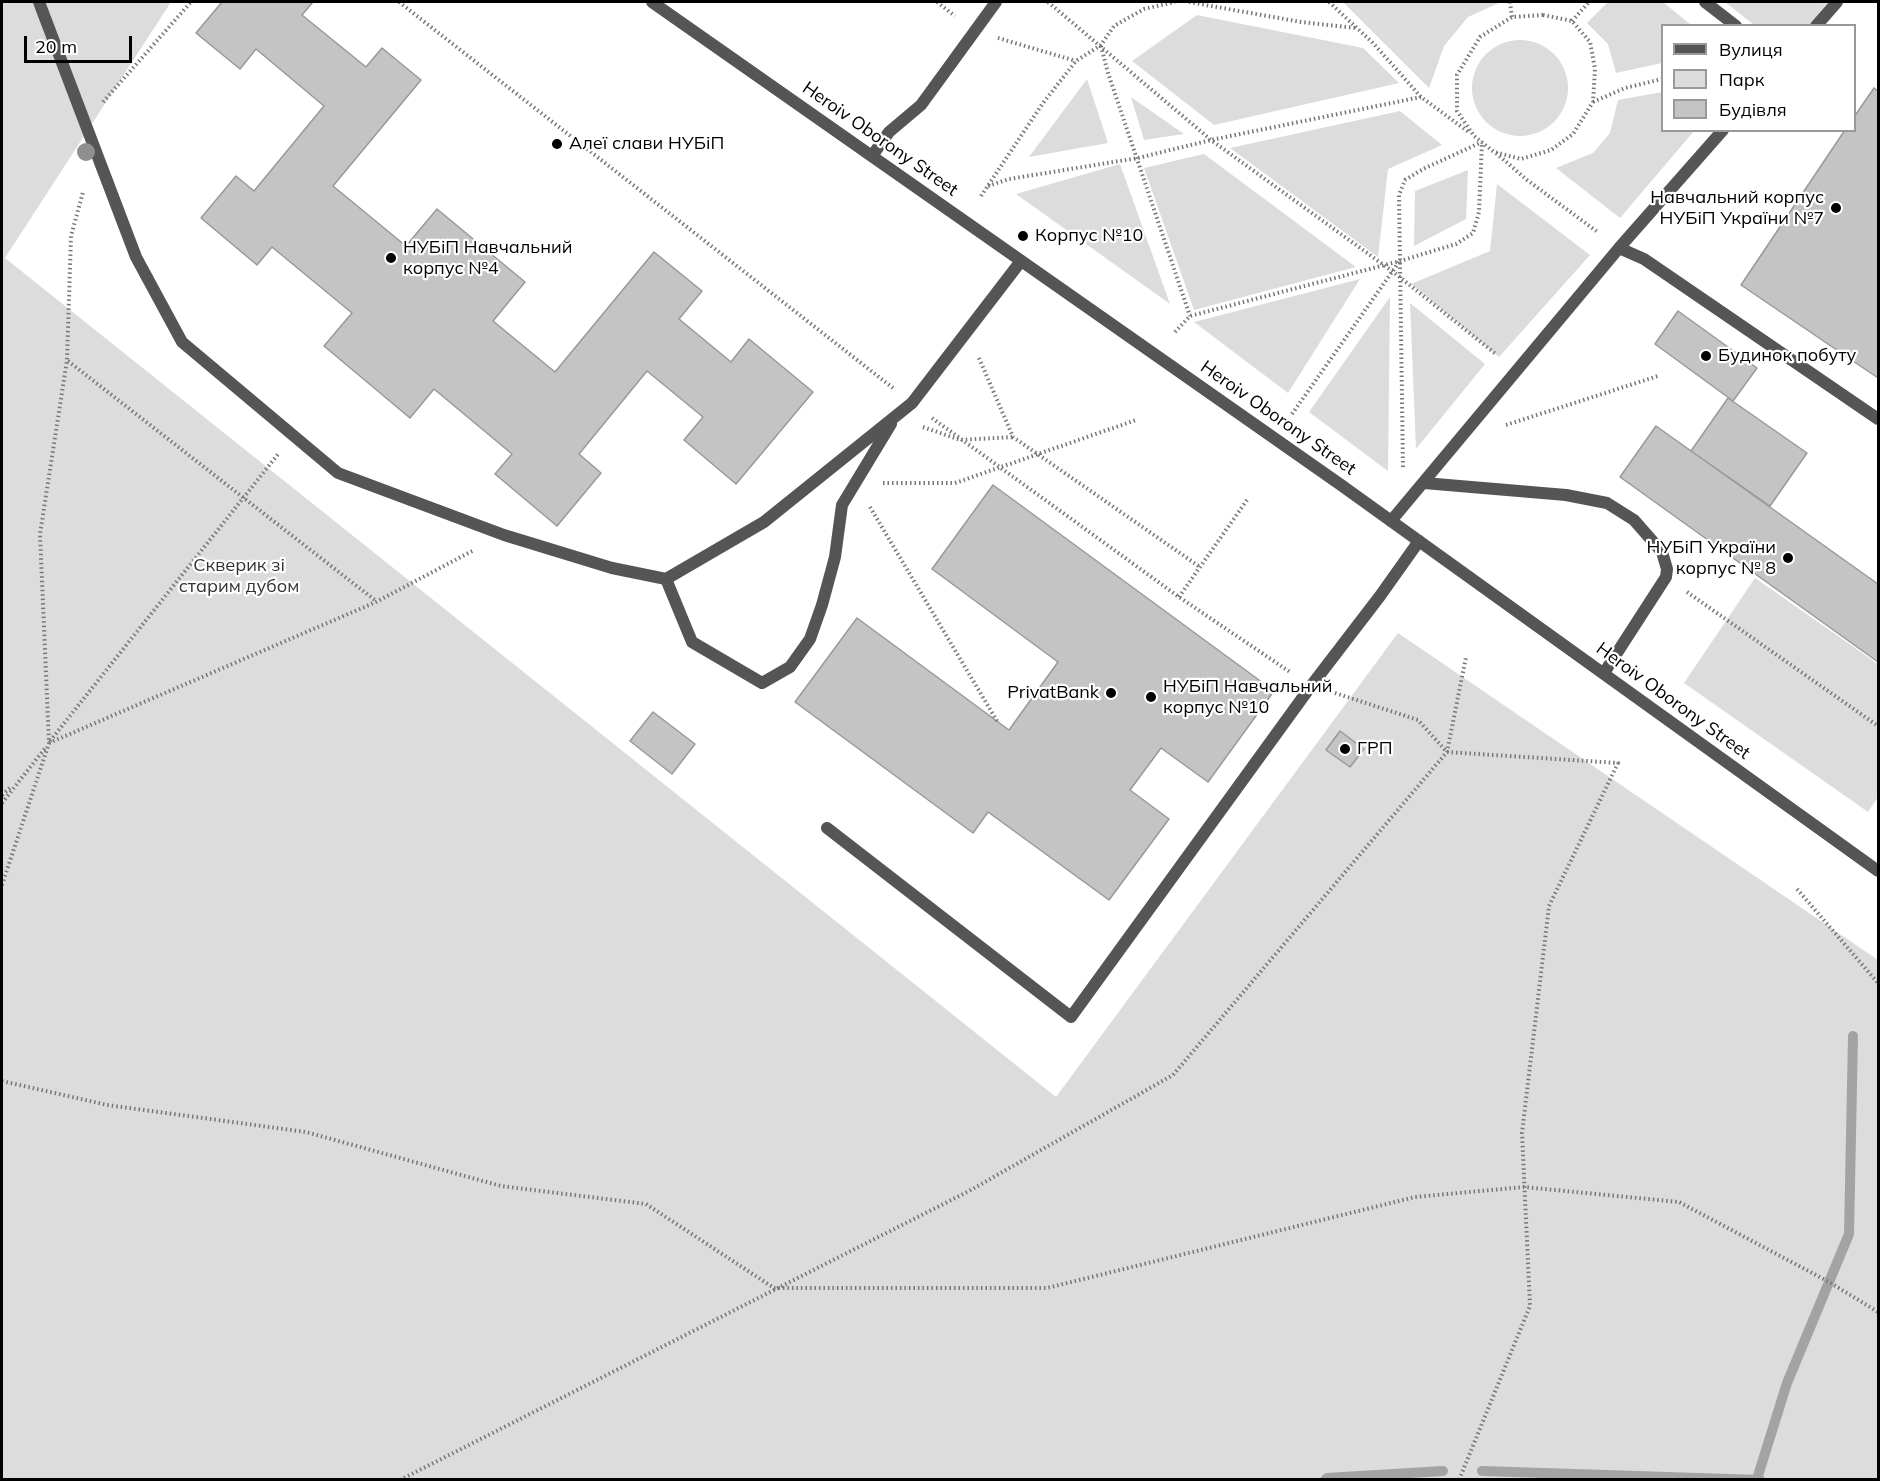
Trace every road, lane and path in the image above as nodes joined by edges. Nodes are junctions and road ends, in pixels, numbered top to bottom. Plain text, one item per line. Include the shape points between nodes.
1 (39, 2) edge
2 (191, 2) edge
3 (399, 2) edge
4 (652, 2) edge
5 (996, 2) edge
6 (1047, 2) edge
7 (1175, 2) edge
8 (1189, 2) edge
9 (1329, 2) edge
10 (1510, 2) edge
11 (1589, 2) edge
12 (1705, 2) edge
13 (1837, 2) edge
14 (1512, 16) junction
15 (1572, 21) junction
16 (1733, 24) edge
17 (1818, 24) edge
18 (1357, 28) junction
19 (1101, 45) junction
20 (1661, 79) edge
21 (1421, 97) junction
22 (1593, 102) junction
23 (85, 123) junction
24 (1721, 132) edge
25 (1474, 136) junction
26 (1211, 140) junction
27 (1482, 142) junction
28 (96, 150) junction
29 (1494, 152) junction
30 (872, 156) junction
31 (1138, 158) junction
32 (988, 186) junction
33 (981, 196) dead end
34 (1619, 248) junction
35 (1021, 261) junction
36 (1400, 261) junction
37 (1383, 265) junction
38 (1392, 271) junction
39 (1400, 278) junction
40 (1190, 316) junction
41 (967, 330) junction
42 (1175, 332) dead end
43 (67, 360) junction
44 (1517, 370) junction
45 (1658, 376) dead end
46 (912, 403) junction
47 (1292, 414) dead end
48 (895, 417) junction
49 (1878, 419) edge
50 (1136, 420) dead end
51 (1503, 426) dead end
52 (293, 436) junction
53 (1013, 437) junction
54 (960, 440) junction
55 (1037, 454) junction
56 (998, 468) junction
57 (856, 483) junction
58 (1424, 483) junction
59 (243, 498) junction
60 (1410, 499) junction
61 (1247, 500) dead end
62 (1391, 521) junction
63 (504, 535) junction
64 (1419, 541) junction
65 (1200, 567) junction
66 (1666, 577) junction
67 (666, 579) junction
68 (1179, 597) junction
69 (376, 602) junction
70 (1466, 657) dead end
71 (1604, 674) junction
72 (1311, 686) junction
73 (997, 721) dead end
74 (1878, 726) edge
75 (49, 743) junction
76 (1447, 752) junction
77 (19, 781) junction
78 (2, 795) edge
79 (2, 803) edge
80 (827, 828) dead end
81 (1878, 868) edge
82 (2, 885) edge
83 (1797, 889) dead end
84 (1878, 983) edge
85 (2, 1082) edge
86 (1524, 1187) junction
87 (774, 1288) junction
88 (1878, 1312) edge
89 (400, 1479) edge
90 (1459, 1479) edge

1 - 23 street
2 - 23 path
3 - 46 path
4 - 30 street, Heroiv Oborony Street
5 - 30 street via 921,105 889,132
6 - 19 path
7 - 19 path via 1144,9 1114,26
8 - 18 path
9 - 18 path
10 - 14 path
11 - 15 path
12 - 16 street
13 - 17 street
14 - 15 path via 1543,15
14 - 25 path via 1480,37 1457,75 1457,111
15 - 22 path via 1590,42 1595,69
18 - 21 path
19 - 26 path
19 - 31 path
19 - 32 path via 1076,61
20 - 22 path via 1625,88
21 - 25 path
21 - 26 path
22 - 29 path via 1573,134 1551,150 1521,159
23 - 28 street
24 - 34 street
25 - 27 path
26 - 31 path
26 - 37 path
27 - 29 path
27 - 36 path via 1405,180 1398,195
27 - 36 path via 1479,212 1473,233 1456,244
28 - 43 path via 71,237
28 - 52 street via 136,257 182,342
29 - 34 path
30 - 35 street, Heroiv Oborony Street
31 - 32 path via 1009,179
31 - 40 path
32 - 33 path
34 - 44 street
34 - 49 street via 1644,259
35 - 41 street
35 - 62 street, Heroiv Oborony Street
36 - 37 path
36 - 38 path
36 - 39 path
37 - 38 path
37 - 40 path
38 - 39 path
38 - 47 path
39 - 44 path
39 - 60 path via 1403,469
40 - 42 path
41 - 46 street
41 - 53 path
43 - 59 path
43 - 75 path via 40,534
44 - 58 street
45 - 51 path
46 - 48 street
46 - 54 path
48 - 54 path
48 - 57 street
48 - 67 street via 764,522
50 - 55 path
52 - 59 path
52 - 63 street via 338,473
53 - 54 path
53 - 55 path
54 - 56 path
55 - 56 path
55 - 65 path
56 - 57 path via 955,483
56 - 68 path
57 - 67 street via 842,505 835,557 810,639 790,667 762,682 692,642
57 - 73 path
58 - 60 street
58 - 66 street via 1566,495 1608,503 1634,520 1662,552
59 - 69 path
59 - 75 path
60 - 62 street
61 - 65 path
62 - 64 street, Heroiv Oborony Street
63 - 67 street via 612,568
63 - 69 path
64 - 71 street, Heroiv Oborony Street
64 - 72 street
65 - 68 path
66 - 71 street
66 - 74 path
68 - 72 path
69 - 75 path
70 - 76 path
71 - 81 street, Heroiv Oborony Street
72 - 76 path via 1418,720
72 - 80 street via 1071,1017
75 - 77 path
75 - 82 path
76 - 86 path via 1618,763 1549,906 1522,1133
76 - 87 path via 1173,1075 969,1191
77 - 78 path
77 - 79 path
83 - 84 path
85 - 87 path via 106,1105 306,1132 501,1186 646,1204
86 - 87 path via 1415,1197 1047,1288
86 - 88 path via 1679,1202
86 - 90 path via 1530,1306
87 - 89 path

